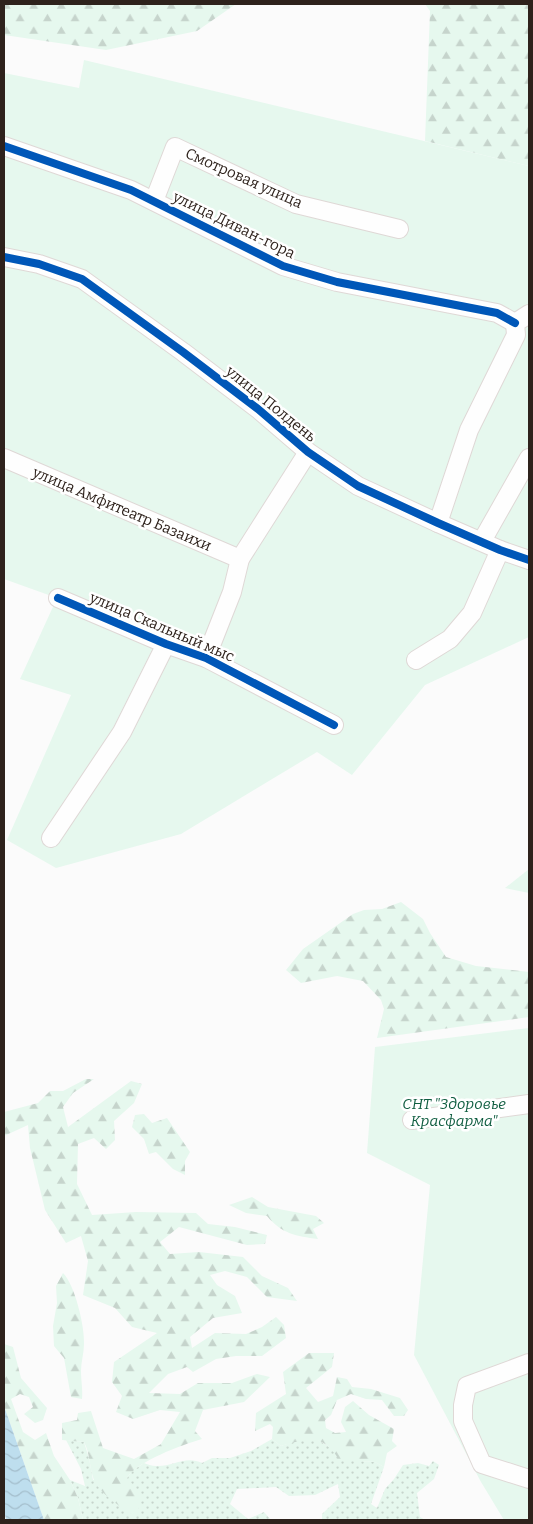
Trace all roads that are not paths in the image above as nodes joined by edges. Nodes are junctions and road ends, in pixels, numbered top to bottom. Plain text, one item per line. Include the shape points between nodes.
1 (4, 146) edge
2 (154, 201) junction
3 (399, 229) dead end
4 (4, 257) edge
5 (522, 319) edge
6 (308, 452) junction
7 (4, 458) edge
8 (529, 458) edge
9 (438, 523) junction
10 (482, 542) junction
11 (500, 550) junction
12 (240, 559) junction
13 (529, 560) edge
14 (58, 598) dead end
15 (166, 644) junction
16 (206, 658) junction
17 (416, 660) dead end
18 (334, 725) dead end
19 (51, 838) dead end
20 (529, 1104) edge
21 (412, 1120) dead end
22 (529, 1363) edge
23 (529, 1480) edge

1 - 2 street, улица Диван-гора
2 - 3 street, Смотровая улица via 175,147 296,204
2 - 5 street, улица Диван-гора via 283,266 337,282
4 - 6 street, улица Полдень via 39,264 82,279 258,409
5 - 9 street, улица Диван-гора via 469,430
6 - 9 street, улица Полдень via 358,486
6 - 12 street, улица Скальный мыс
7 - 12 street, улица Амфитеатр Базаихи
8 - 10 street
9 - 10 street, улица Полдень
10 - 11 street, улица Полдень
11 - 13 street, улица Полдень
11 - 17 street via 472,613 450,639
12 - 16 street, улица Скальный мыс via 232,592
14 - 15 street, улица Скальный мыс
15 - 16 street, улица Скальный мыс
15 - 19 street, улица Скальный мыс via 122,732
16 - 18 street, улица Скальный мыс
20 - 21 street
22 - 23 street via 467,1386 463,1405 464,1421 482,1464

